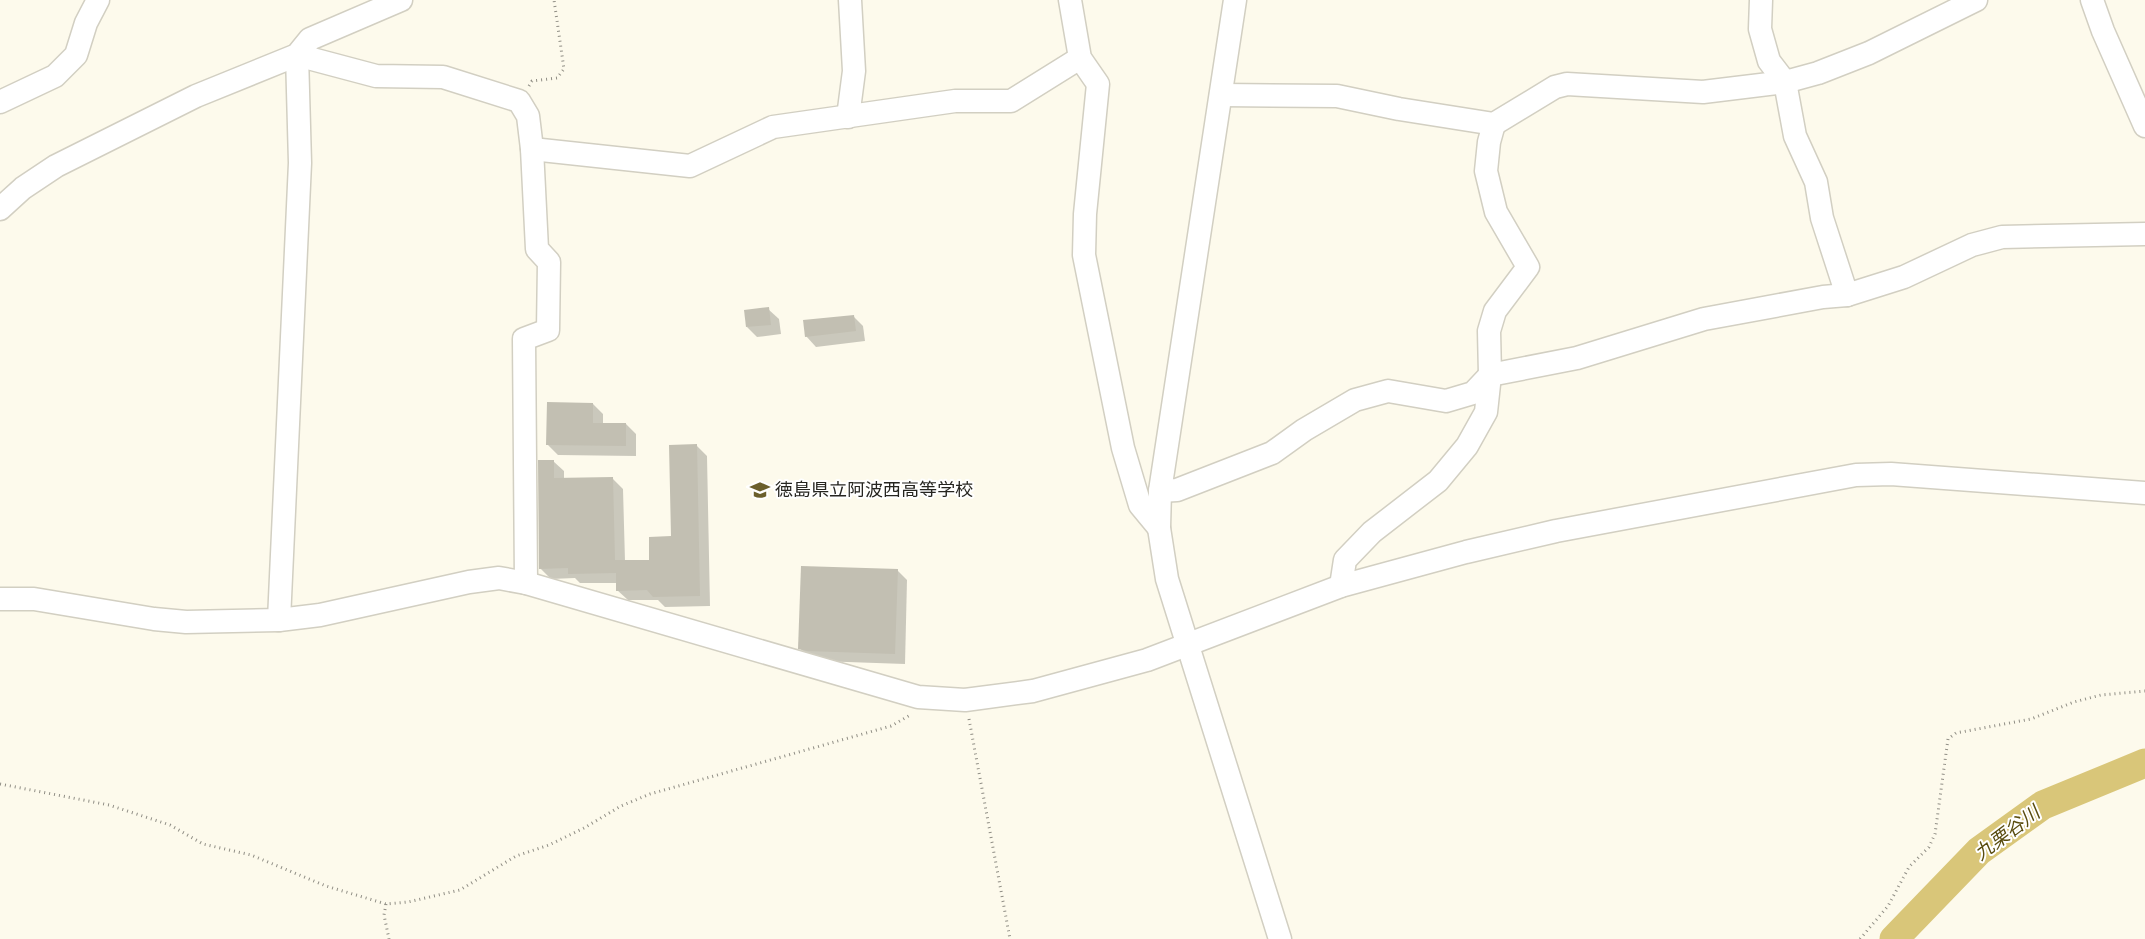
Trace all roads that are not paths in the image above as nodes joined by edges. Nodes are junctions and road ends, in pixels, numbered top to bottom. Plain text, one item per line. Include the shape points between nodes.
1 (98, 0) edge
2 (401, 0) edge
3 (850, 0) edge
4 (1070, 0) edge
5 (1235, 0) edge
6 (1761, 0) edge
7 (1976, 0) edge
8 (2092, 0) edge
9 (297, 55) junction
10 (1080, 58) junction
11 (1785, 82) junction
12 (1220, 95) junction
13 (0, 102) edge
14 (848, 116) junction
15 (1494, 124) junction
16 (2145, 126) edge
17 (532, 149) junction
18 (0, 209) edge
19 (2145, 234) edge
20 (1847, 295) junction
21 (1490, 375) junction
22 (1160, 490) junction
23 (2145, 493) edge
24 (1159, 528) junction
25 (526, 583) junction
26 (1341, 586) junction
27 (0, 599) edge
28 (279, 620) junction
29 (1187, 644) junction
30 (1280, 939) edge

1 - 13 street via 86,23 76,55 55,76
2 - 9 street via 310,38
3 - 14 street via 854,71
4 - 10 street
5 - 12 street
6 - 11 street via 1760,29 1769,61
7 - 11 street via 1869,54
8 - 16 street
9 - 17 street via 376,76 443,77 519,101 528,116
9 - 18 street via 196,96 56,166 23,188
9 - 28 street via 300,163
10 - 14 street via 1011,101 955,101
10 - 24 street via 1098,84 1084,255 1123,448 1140,505
11 - 15 street via 1704,92 1567,84 1555,87
11 - 20 street via 1795,136 1816,182 1822,218
12 - 15 street via 1337,96
12 - 22 street
14 - 17 street via 774,127 690,166
15 - 21 street via 1486,171 1496,212 1528,267 1495,311 1489,331
17 - 25 street via 537,249 549,262 548,330 524,339
19 - 20 street via 2002,237 1972,245 1904,277
20 - 21 street via 1704,320 1577,358
21 - 22 street via 1473,393 1446,401 1388,391 1355,400 1272,453 1177,490
21 - 26 street via 1486,412 1467,446 1438,481 1372,532 1345,560
22 - 24 street
23 - 26 street via 1891,474 1856,476 1556,531
24 - 29 street via 1168,579
25 - 28 street via 500,578 470,582 320,615
25 - 29 street via 918,697 965,700 1033,691 1147,660
26 - 29 street
27 - 28 street via 34,600 186,622
29 - 30 street

